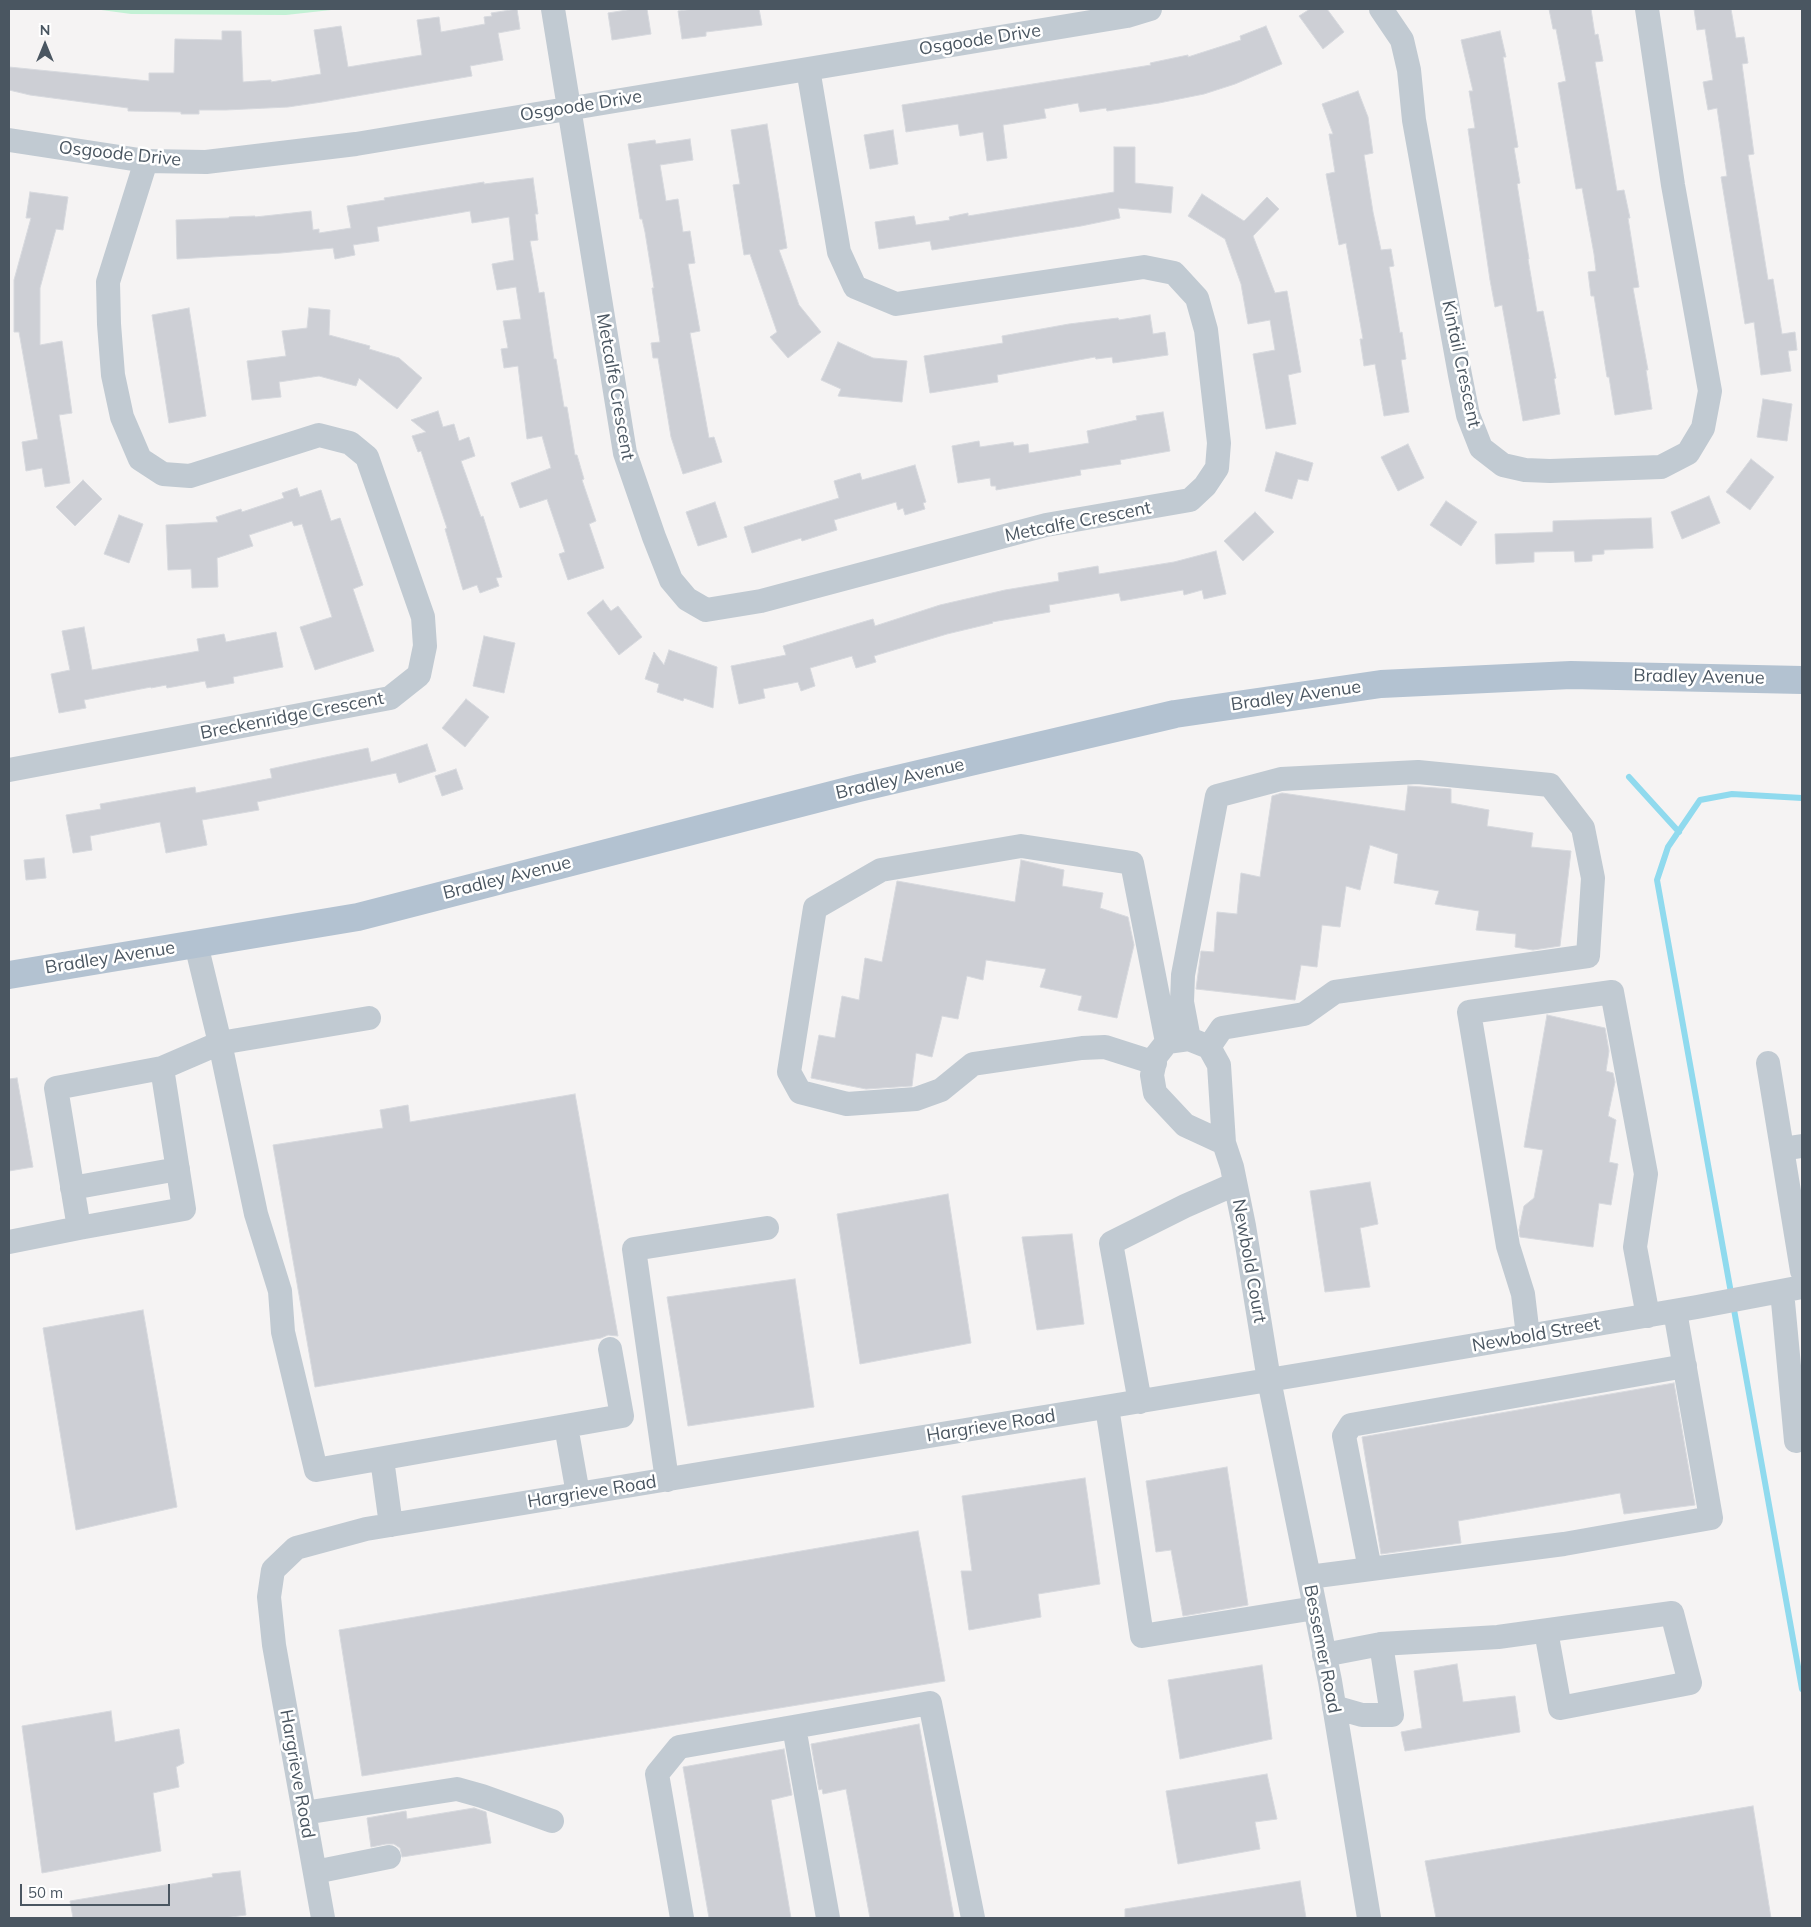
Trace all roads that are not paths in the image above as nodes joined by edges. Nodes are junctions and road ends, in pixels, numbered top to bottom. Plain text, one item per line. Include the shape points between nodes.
1 (553, 9) edge
2 (1150, 9) edge
3 (1381, 9) edge
4 (1647, 9) edge
5 (1127, 12) edge
6 (808, 69) junction
7 (568, 109) junction
8 (9, 140) edge
9 (146, 161) junction
10 (1802, 680) edge
11 (9, 770) edge
12 (196, 944) junction
13 (9, 975) edge
14 (370, 1018) dead end
15 (220, 1043) junction
16 (1188, 1043) junction
17 (1154, 1063) junction
18 (1768, 1063) dead end
19 (162, 1068) junction
20 (1224, 1143) junction
21 (1792, 1147) edge
22 (178, 1169) junction
23 (1235, 1184) junction
24 (72, 1188) junction
25 (1797, 1201) edge
26 (79, 1228) junction
27 (767, 1228) dead end
28 (9, 1242) edge
29 (1802, 1271) edge
30 (1792, 1289) edge
31 (1686, 1309) junction
32 (1648, 1316) junction
33 (1794, 1327) edge
34 (1528, 1336) junction
35 (610, 1349) dead end
36 (1685, 1366) junction
37 (1269, 1380) junction
38 (1140, 1402) junction
39 (1107, 1407) junction
40 (566, 1426) junction
41 (1796, 1441) dead end
42 (382, 1458) junction
43 (667, 1480) junction
44 (578, 1494) junction
45 (391, 1525) junction
46 (1370, 1569) junction
47 (1309, 1578) junction
48 (1315, 1608) junction
49 (1546, 1630) junction
50 (1381, 1644) junction
51 (1324, 1655) junction
52 (1334, 1707) junction
53 (794, 1727) junction
54 (304, 1812) junction
55 (552, 1821) dead end
56 (389, 1857) dead end
57 (315, 1872) junction
58 (323, 1918) edge
59 (682, 1918) edge
60 (828, 1918) edge
61 (973, 1918) edge
62 (1369, 1918) edge

1 - 7 street, Metcalfe Crescent
2 - 5 street, Osgoode Drive
3 - 4 street, Kintail Crescent via 1402,40 1410,70 1414,120 1468,415 1481,448 1503,465 1550,471 1660,467 1688,453 1703,428 1710,391 1673,185
5 - 6 street, Osgoode Drive
6 - 7 street, Osgoode Drive
6 - 7 street, Metcalfe Crescent via 839,252 855,287 896,304 1144,267 1174,273 1198,298 1206,330 1219,443 1217,468 1190,500 1046,525 761,601 706,610 686,599 671,580 625,453
7 - 9 street, Osgoode Drive via 356,144 206,162
8 - 9 street, Osgoode Drive
9 - 11 street, Breckenridge Crescent via 108,282 113,375 122,417 140,459 163,474 190,476 319,435 350,443 366,457 423,617 426,646 419,675 390,698
10 - 12 main road, Bradley Avenue via 1571,675 1381,684 1175,714 859,788 358,916
12 - 13 main road, Bradley Avenue
12 - 15 street
14 - 15 street
15 - 19 street
15 - 42 street via 256,1214 280,1290 283,1332 316,1470
16 - 16 street via 1182,1002 1183,975 1217,796 1281,779 1418,772 1550,785 1583,828 1593,878 1588,956 1335,992 1304,1014 1222,1028
16 - 17 street via 1156,1056
16 - 17 street via 1132,863 1021,846 881,870 815,908 789,1072 800,1092 846,1104 916,1099 941,1090 973,1064 1082,1048 1105,1047
16 - 20 street, Newbold Court via 1218,1066
17 - 20 street via 1155,1093 1185,1125
18 - 21 street
19 - 22 street
19 - 24 street via 56,1088
20 - 23 street, Newbold Court
21 - 25 street
22 - 24 street
22 - 26 street via 184,1209
23 - 37 street, Newbold Court
23 - 38 street via 1111,1244
24 - 26 street
25 - 29 street
26 - 28 street
27 - 43 street via 634,1250
30 - 31 street, Newbold Street
30 - 33 street
31 - 32 street, Newbold Street
31 - 36 street
32 - 34 street, Newbold Street
32 - 34 street via 1636,1247 1646,1174 1612,992 1469,1012 1508,1246 1523,1294
33 - 41 street
34 - 37 street, Newbold Street
35 - 40 street via 622,1416
36 - 46 street via 1351,1425 1344,1436
36 - 46 street via 1711,1518 1564,1544
37 - 38 street, Hargrieve Road
37 - 47 street, Bessemer Road
38 - 39 street, Hargrieve Road
39 - 43 street, Hargrieve Road
39 - 48 street via 1142,1636
40 - 42 street
40 - 44 street
42 - 45 street
43 - 44 street, Hargrieve Road
44 - 45 street, Hargrieve Road
45 - 54 street, Hargrieve Road via 296,1548 273,1570 269,1598 274,1645
46 - 47 street
47 - 48 street, Bessemer Road
48 - 51 street, Bessemer Road
49 - 49 street via 1672,1613 1690,1683 1560,1708
49 - 50 street via 1498,1637
50 - 51 street
50 - 52 street via 1392,1715 1362,1715
51 - 52 street, Bessemer Road
52 - 62 street, Bessemer Road
53 - 59 street via 679,1747 657,1774
53 - 60 street
53 - 61 street via 930,1703
54 - 55 street via 457,1789
54 - 57 street, Hargrieve Road
56 - 57 street
57 - 58 street, Hargrieve Road

